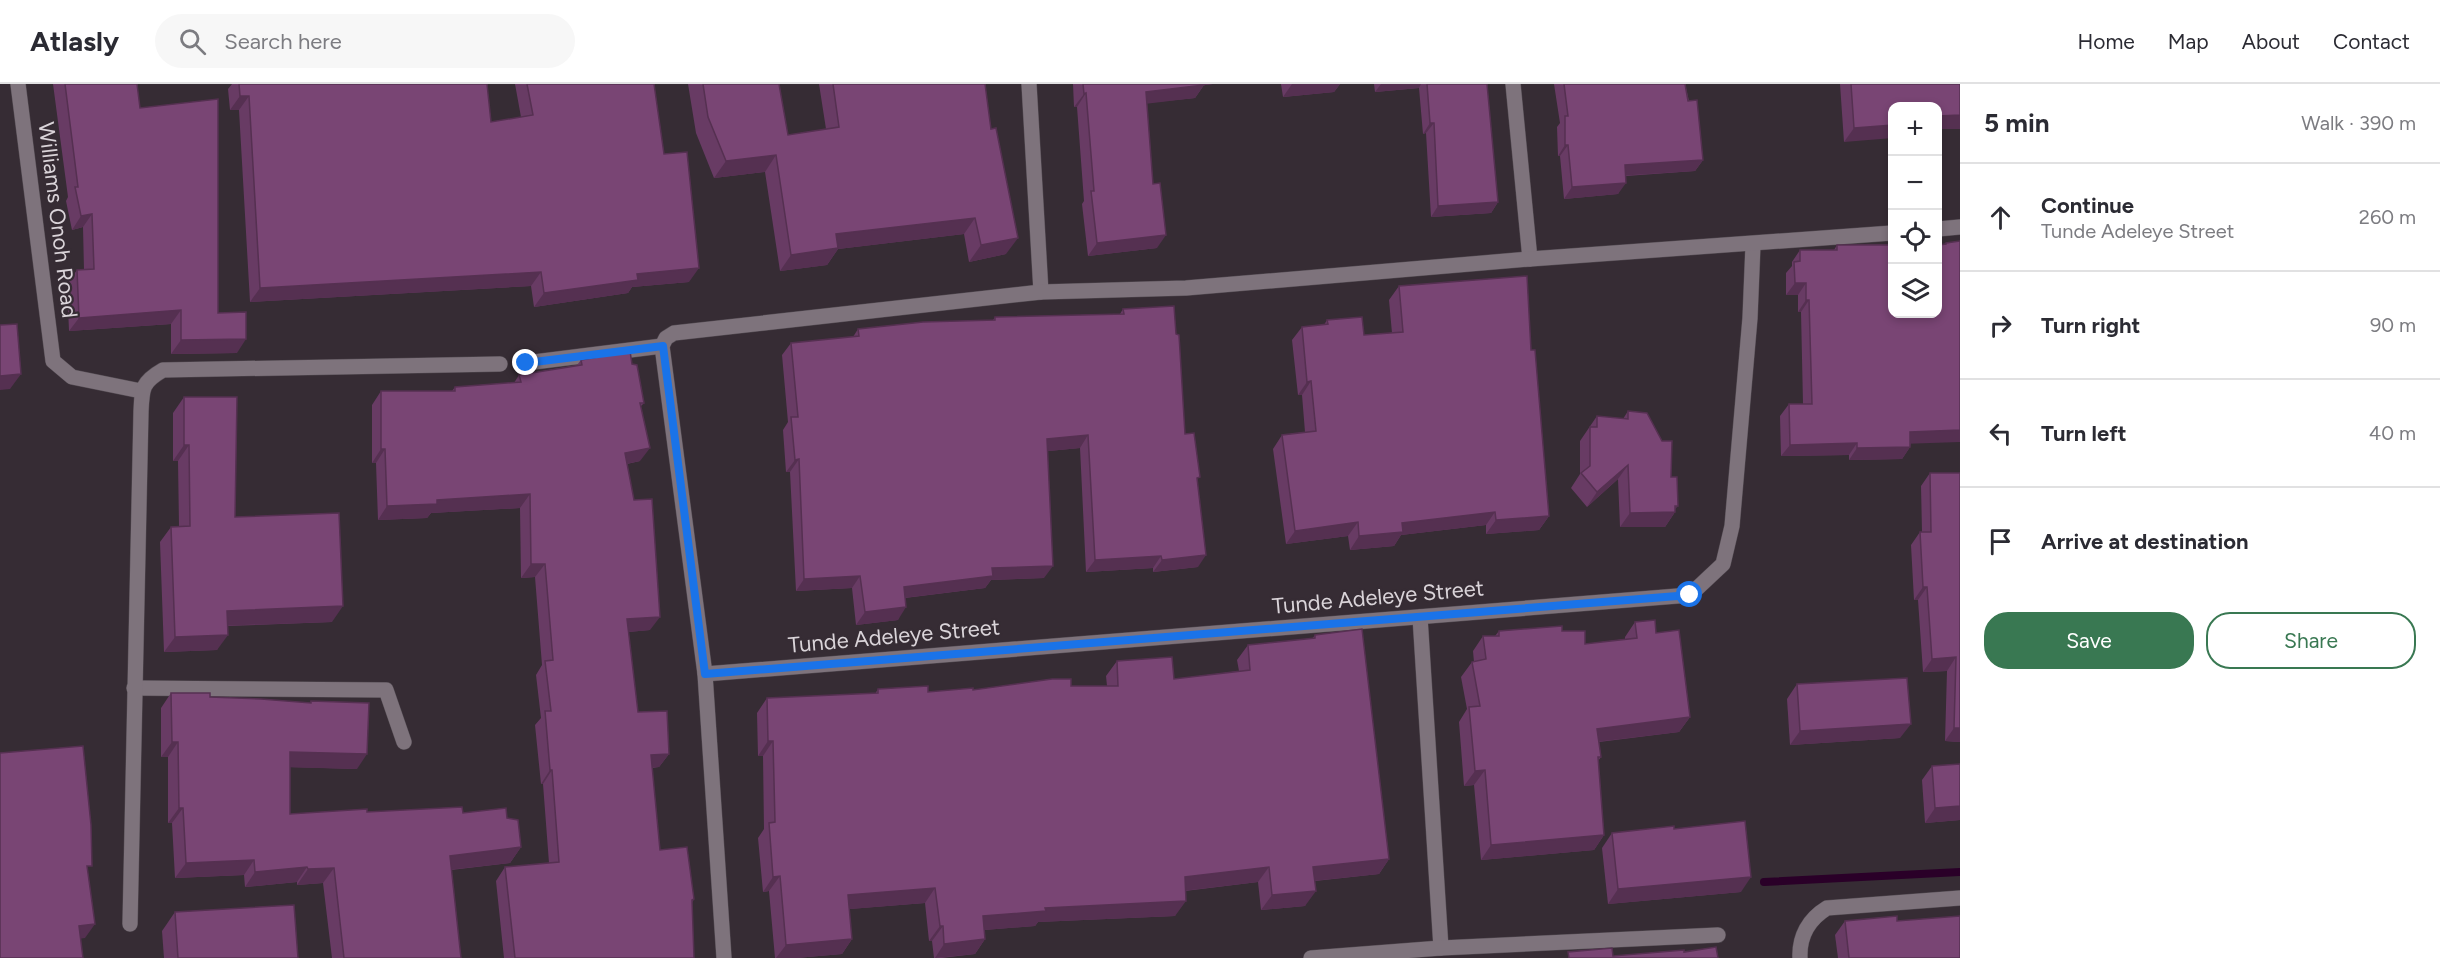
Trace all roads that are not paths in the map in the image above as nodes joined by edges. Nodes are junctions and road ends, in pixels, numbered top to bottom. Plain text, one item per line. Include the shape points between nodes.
1 (18, 84) edge
2 (1029, 84) edge
3 (1514, 84) edge
4 (1960, 227) edge
5 (1942, 229) edge
6 (1888, 233) edge
7 (1753, 244) junction
8 (1530, 259) junction
9 (1041, 292) junction
10 (663, 346) junction
11 (526, 363) dead end
12 (500, 364) dead end
13 (141, 392) junction
14 (1420, 617) junction
15 (705, 674) junction
16 (134, 688) junction
17 (404, 742) dead end
18 (1960, 898) edge
19 (130, 924) dead end
20 (1718, 935) dead end
21 (1441, 948) junction
22 (724, 958) edge
23 (1311, 958) edge
24 (1800, 958) edge

1 - 13 street, Williams Onoh Road via 53,361 72,377
2 - 9 street
3 - 8 street
4 - 5 street
6 - 7 street
7 - 8 street
7 - 14 street, Tunde Adeleye Street via 1732,526 1723,564 1690,595
8 - 9 street via 1186,288
9 - 10 street via 674,333
10 - 11 street
10 - 15 street
12 - 13 street via 163,370 148,378
13 - 16 street
14 - 15 street, Tunde Adeleye Street
14 - 21 street
15 - 22 street
16 - 17 street via 386,690
16 - 19 street
18 - 24 street via 1827,908 1813,917 1804,933
20 - 21 street
21 - 23 street

